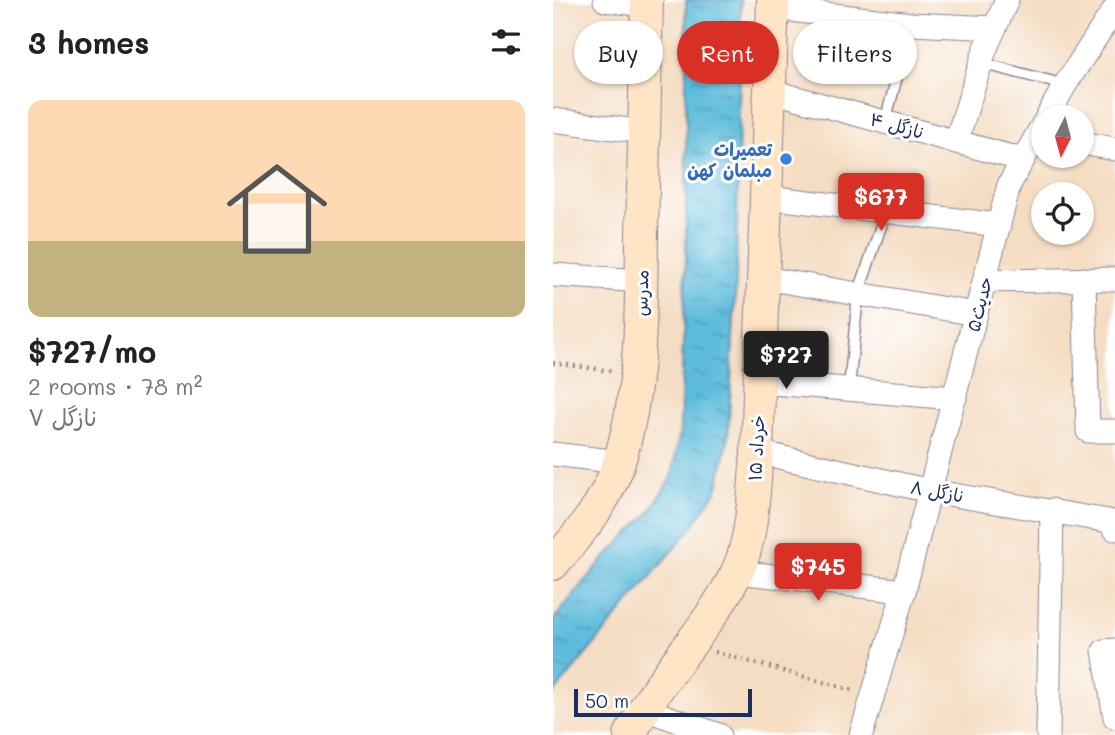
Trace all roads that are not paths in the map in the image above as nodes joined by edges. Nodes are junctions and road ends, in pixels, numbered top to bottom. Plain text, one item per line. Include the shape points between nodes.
1 (605, 0) edge
2 (1007, 0) edge
3 (647, 3) edge
4 (773, 4) edge
5 (1115, 8) edge
6 (890, 21) edge
7 (917, 24) edge
8 (995, 28) junction
9 (981, 63) junction
10 (895, 84) edge
11 (1065, 85) junction
12 (771, 91) junction
13 (1054, 105) edge
14 (553, 120) edge
15 (885, 122) junction
16 (644, 132) junction
17 (956, 142) junction
18 (1094, 145) edge
19 (1031, 147) edge
20 (1115, 149) edge
21 (1023, 160) junction
22 (767, 197) junction
23 (886, 211) junction
24 (999, 225) junction
25 (553, 275) edge
26 (764, 278) junction
27 (1084, 279) junction
28 (1115, 279) edge
29 (642, 281) junction
30 (985, 281) junction
31 (858, 295) junction
32 (977, 314) junction
33 (760, 382) junction
34 (849, 388) junction
35 (955, 398) junction
36 (1115, 431) edge
37 (757, 452) junction
38 (553, 454) edge
39 (619, 462) junction
40 (930, 491) junction
41 (1052, 510) junction
42 (1115, 529) edge
43 (553, 564) edge
44 (737, 572) junction
45 (904, 591) junction
46 (1115, 650) edge
47 (1115, 718) edge
48 (637, 722) edge
49 (719, 735) edge
50 (861, 735) edge
51 (1048, 735) edge

1 - 3 street
2 - 8 street
3 - 16 street, مدرس
4 - 6 street
4 - 12 street, ۱۵ خرداد
5 - 11 street, حدیث۵
7 - 8 street
8 - 9 street
9 - 11 lane
9 - 17 street
10 - 15 lane
11 - 13 street, حدیث۵
12 - 15 street, نازگل ۴
12 - 22 street, ۱۵ خرداد
14 - 16 street
15 - 17 street, نازگل ۴
16 - 29 street, مدرس
17 - 21 street, نازگل ۴
18 - 20 street
19 - 21 street, حدیث۵
21 - 24 street, حدیث۵ via 1009,184
22 - 23 street
22 - 26 street, ۱۵ خرداد
23 - 24 street
23 - 31 lane
24 - 30 street, حدیث۵
25 - 29 street
26 - 31 street
26 - 33 street, ۱۵ خرداد
27 - 28 street
27 - 30 street
27 - 36 street via 1088,431
29 - 39 street, مدرس via 636,375
30 - 32 street, حدیث۵
31 - 32 street
31 - 34 lane
32 - 35 street, حدیث۵
33 - 34 street
33 - 37 street, ۱۵ خرداد
34 - 35 street
35 - 40 street, حدیث۵
37 - 40 street, نازگل ۸
37 - 44 street, ۱۵ خرداد via 751,520
38 - 39 street
39 - 43 street, مدرس via 584,528
40 - 41 street, نازگل ۸
40 - 45 street, حدیث۵
41 - 42 street, نازگل ۸ via 1109,521
41 - 51 street
44 - 45 street
44 - 48 street, ۱۵ خرداد
45 - 50 street, حدیث۵
46 - 47 street via 1104,651
48 - 49 street

